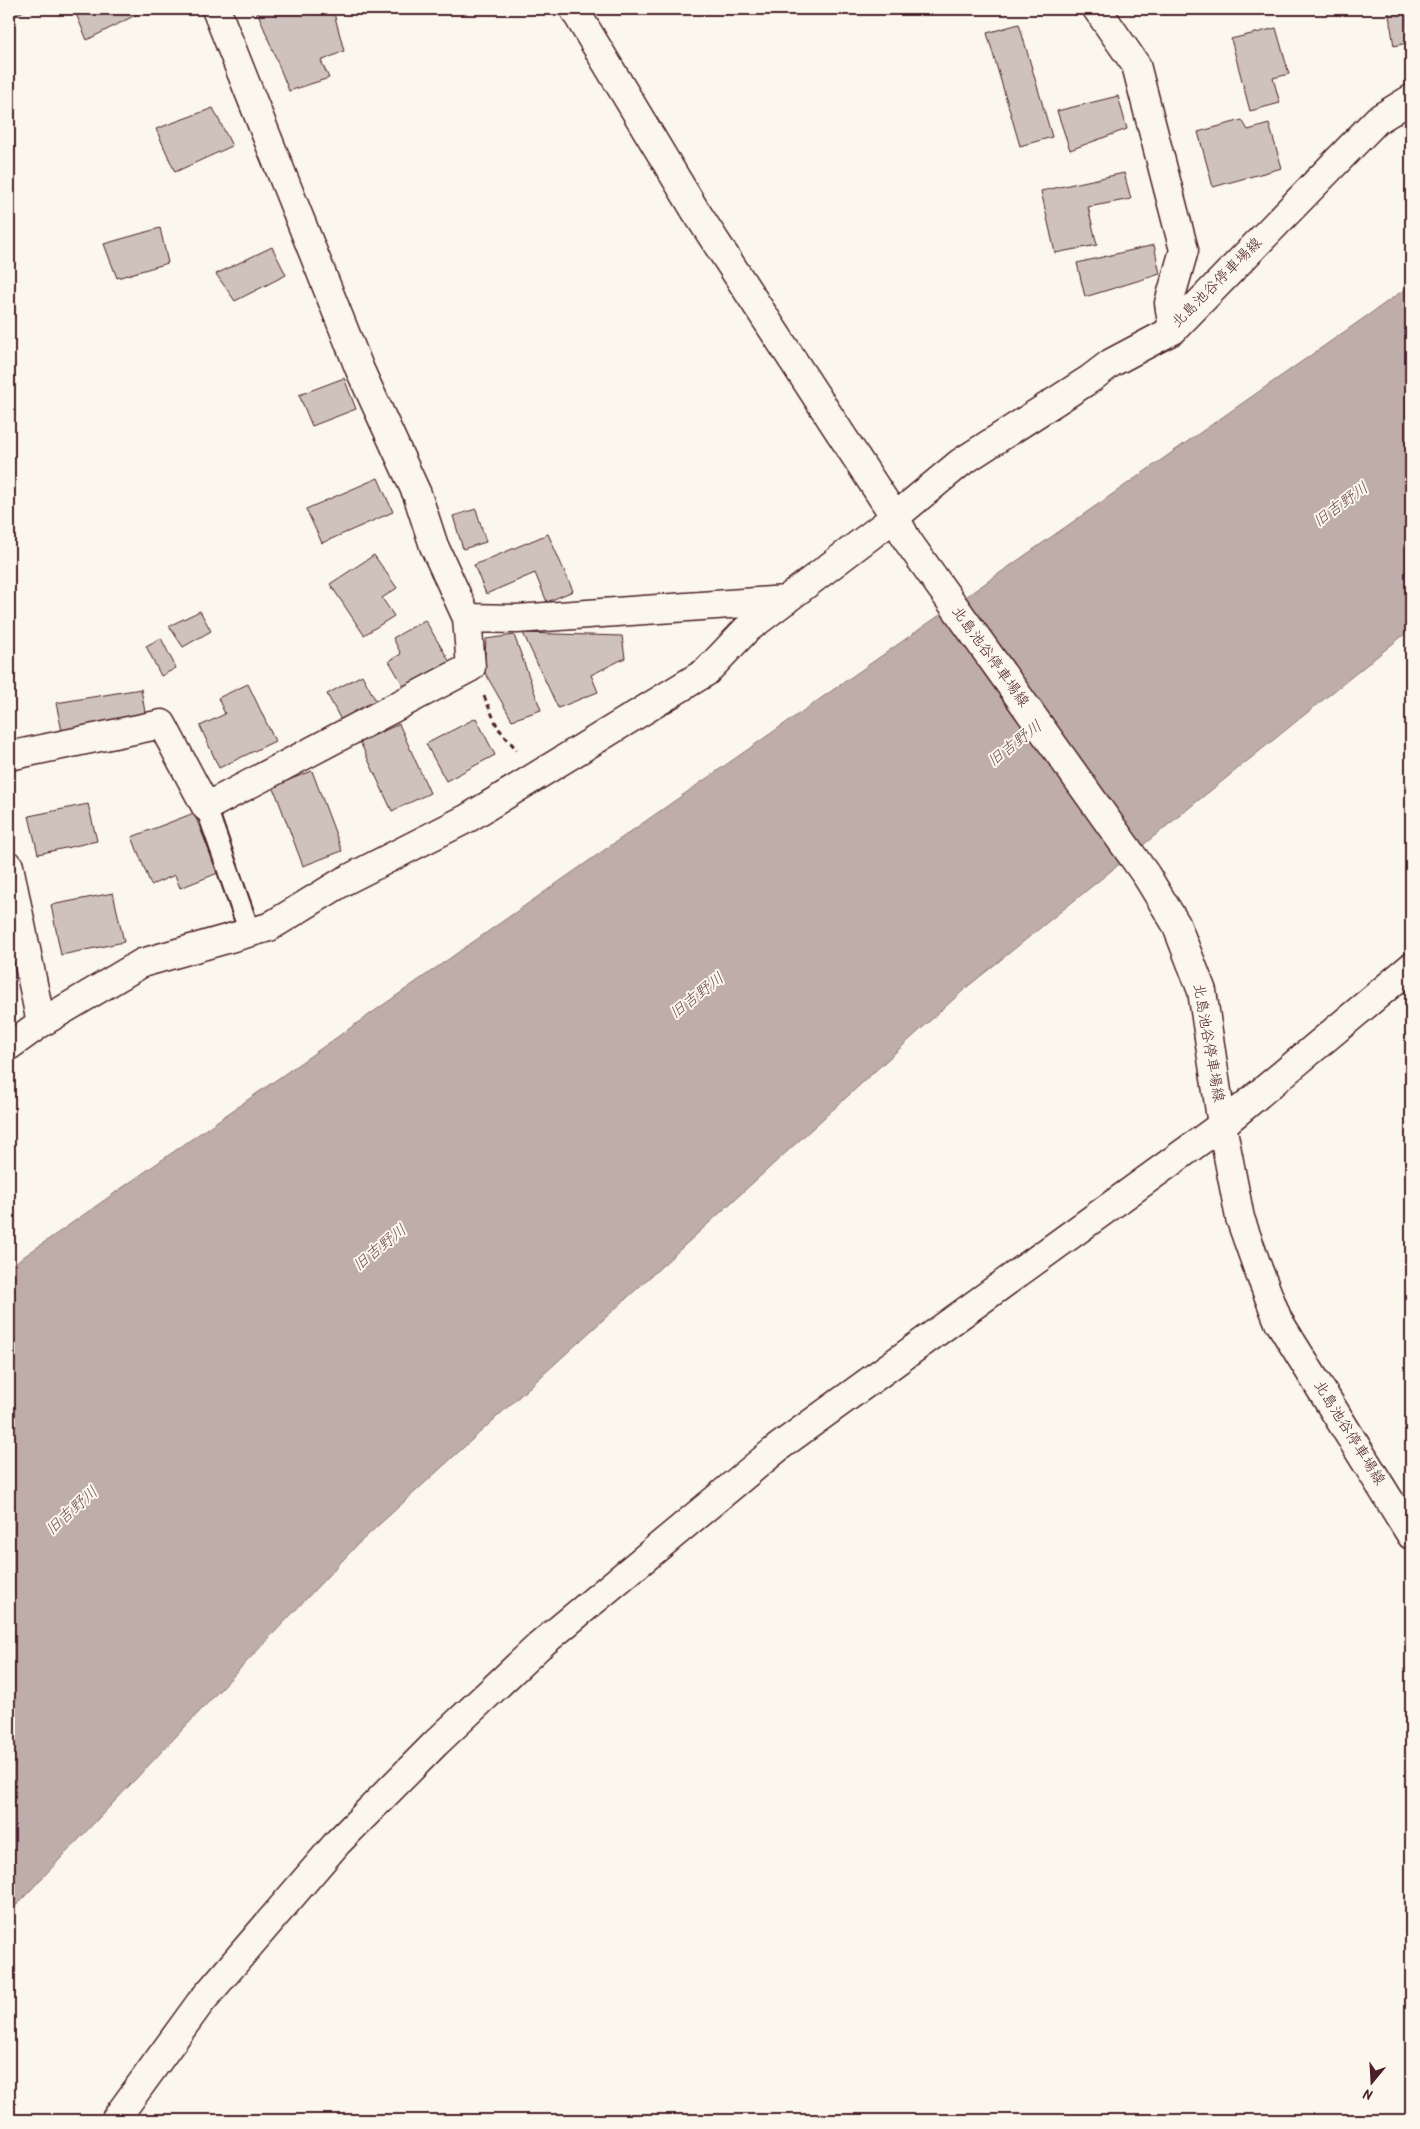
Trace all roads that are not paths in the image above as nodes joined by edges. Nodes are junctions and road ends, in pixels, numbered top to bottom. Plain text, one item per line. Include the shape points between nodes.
1 (216, 9) edge
2 (574, 9) edge
3 (1097, 9) edge
4 (1411, 98) edge
5 (1173, 330) junction
6 (901, 529) junction
7 (786, 600) junction
8 (467, 618) junction
9 (9, 756) edge
10 (206, 807) junction
11 (9, 866) edge
12 (250, 933) junction
13 (1411, 968) edge
14 (41, 1023) junction
15 (9, 1046) edge
16 (1222, 1125) junction
17 (1411, 1535) edge
18 (115, 2120) edge

1 - 8 street via 360,370 417,494 434,546
2 - 6 street via 695,210
3 - 5 street via 1136,65 1184,250 1169,303
4 - 5 street, 北島池谷停車場線 via 1377,120
5 - 6 street, 北島池谷停車場線 via 1111,363 960,463
6 - 7 street
6 - 16 street, 北島池谷停車場線 via 1146,875 1176,924 1202,991
7 - 8 street via 517,619
7 - 12 street via 746,630 706,672 468,818 344,881 269,927
8 - 10 street via 471,667
9 - 10 street via 162,724
10 - 12 lane
11 - 14 street
12 - 14 street via 142,963
13 - 16 street
14 - 15 street
16 - 17 street, 北島池谷停車場線 via 1240,1218 1278,1320
16 - 18 street via 780,1446 539,1646 338,1842 200,2003

